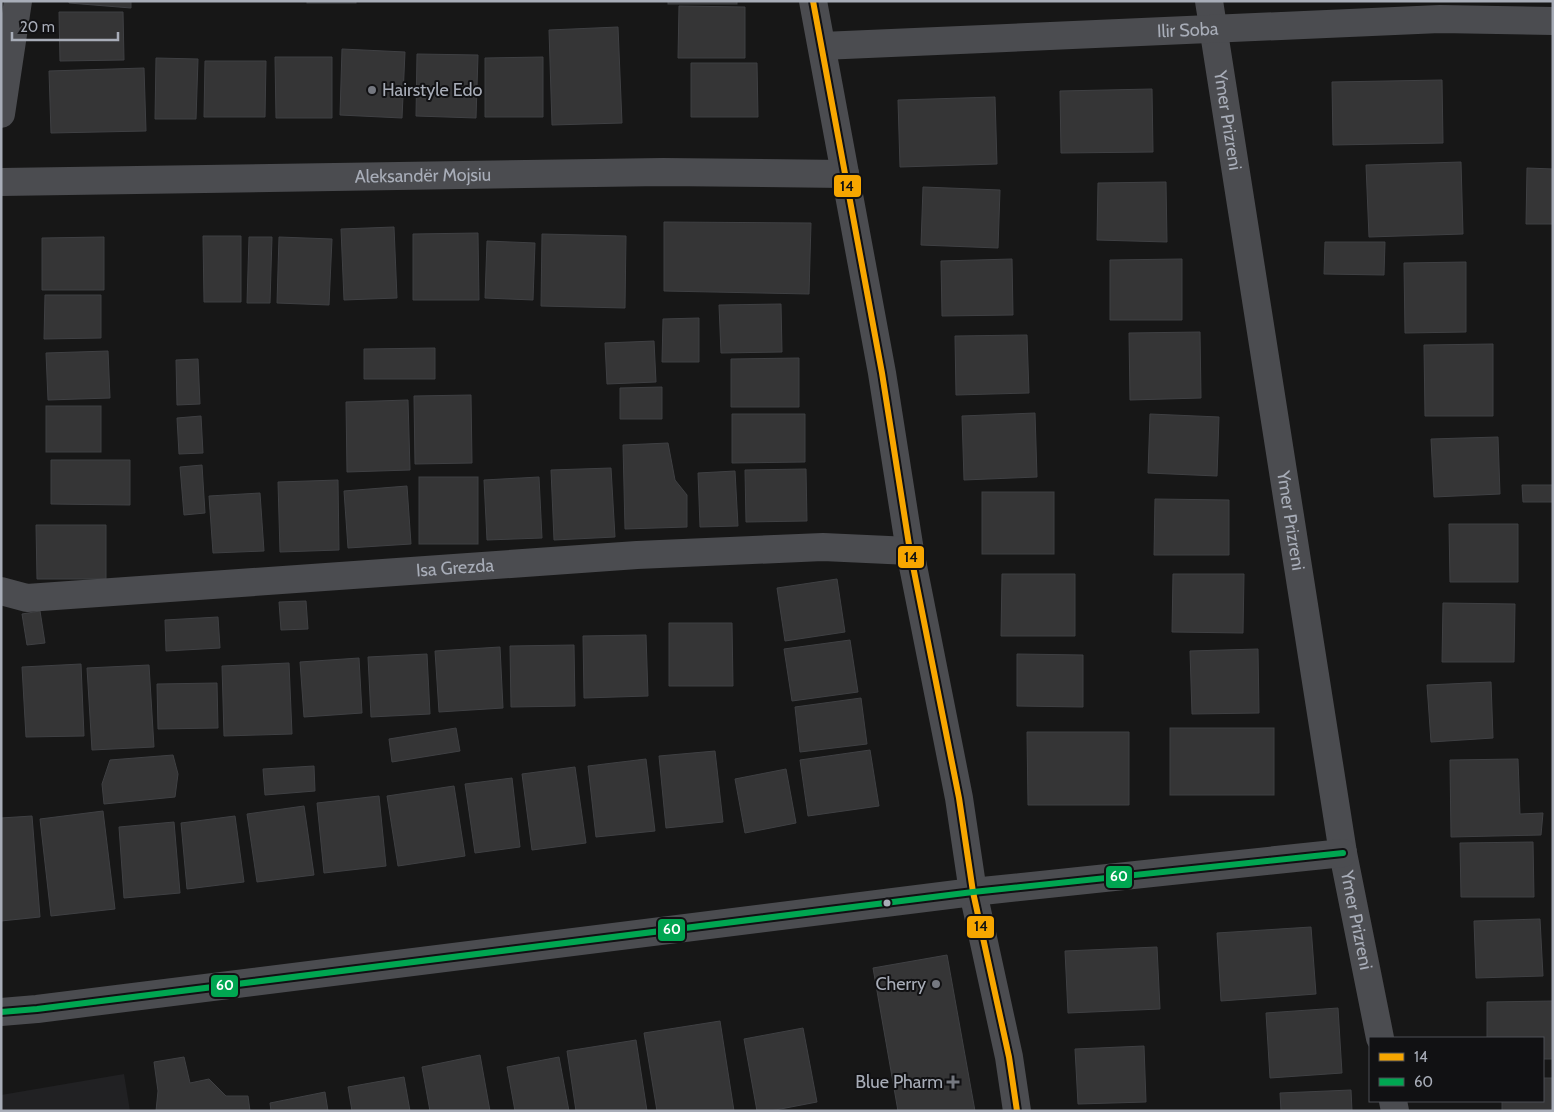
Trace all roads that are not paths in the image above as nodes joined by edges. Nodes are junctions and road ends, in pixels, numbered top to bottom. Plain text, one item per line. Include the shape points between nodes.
1 (18, 1) edge
2 (813, 1) edge
3 (1209, 1) edge
4 (1553, 21) edge
5 (1213, 30) junction
6 (822, 46) junction
7 (1, 114) edge
8 (844, 174) junction
9 (1, 182) edge
10 (910, 551) junction
11 (1, 591) edge
12 (1343, 853) junction
13 (973, 892) junction
14 (1, 1012) edge
15 (1380, 1037) edge
16 (1017, 1111) edge

1 - 7 street
2 - 6 street
3 - 5 street, Ymer Prizreni
4 - 5 street, Ilir Soba via 1440,20
5 - 6 street, Ilir Soba
5 - 12 street, Ymer Prizreni
6 - 8 street
8 - 9 street, Aleksandër Mojsiu via 663,172
8 - 10 street via 882,373
10 - 11 street, Isa Grezda via 813,547 637,555 27,598
10 - 13 street via 959,798
12 - 13 street
12 - 15 street, Ymer Prizreni
13 - 14 street
13 - 16 street via 1009,1057

